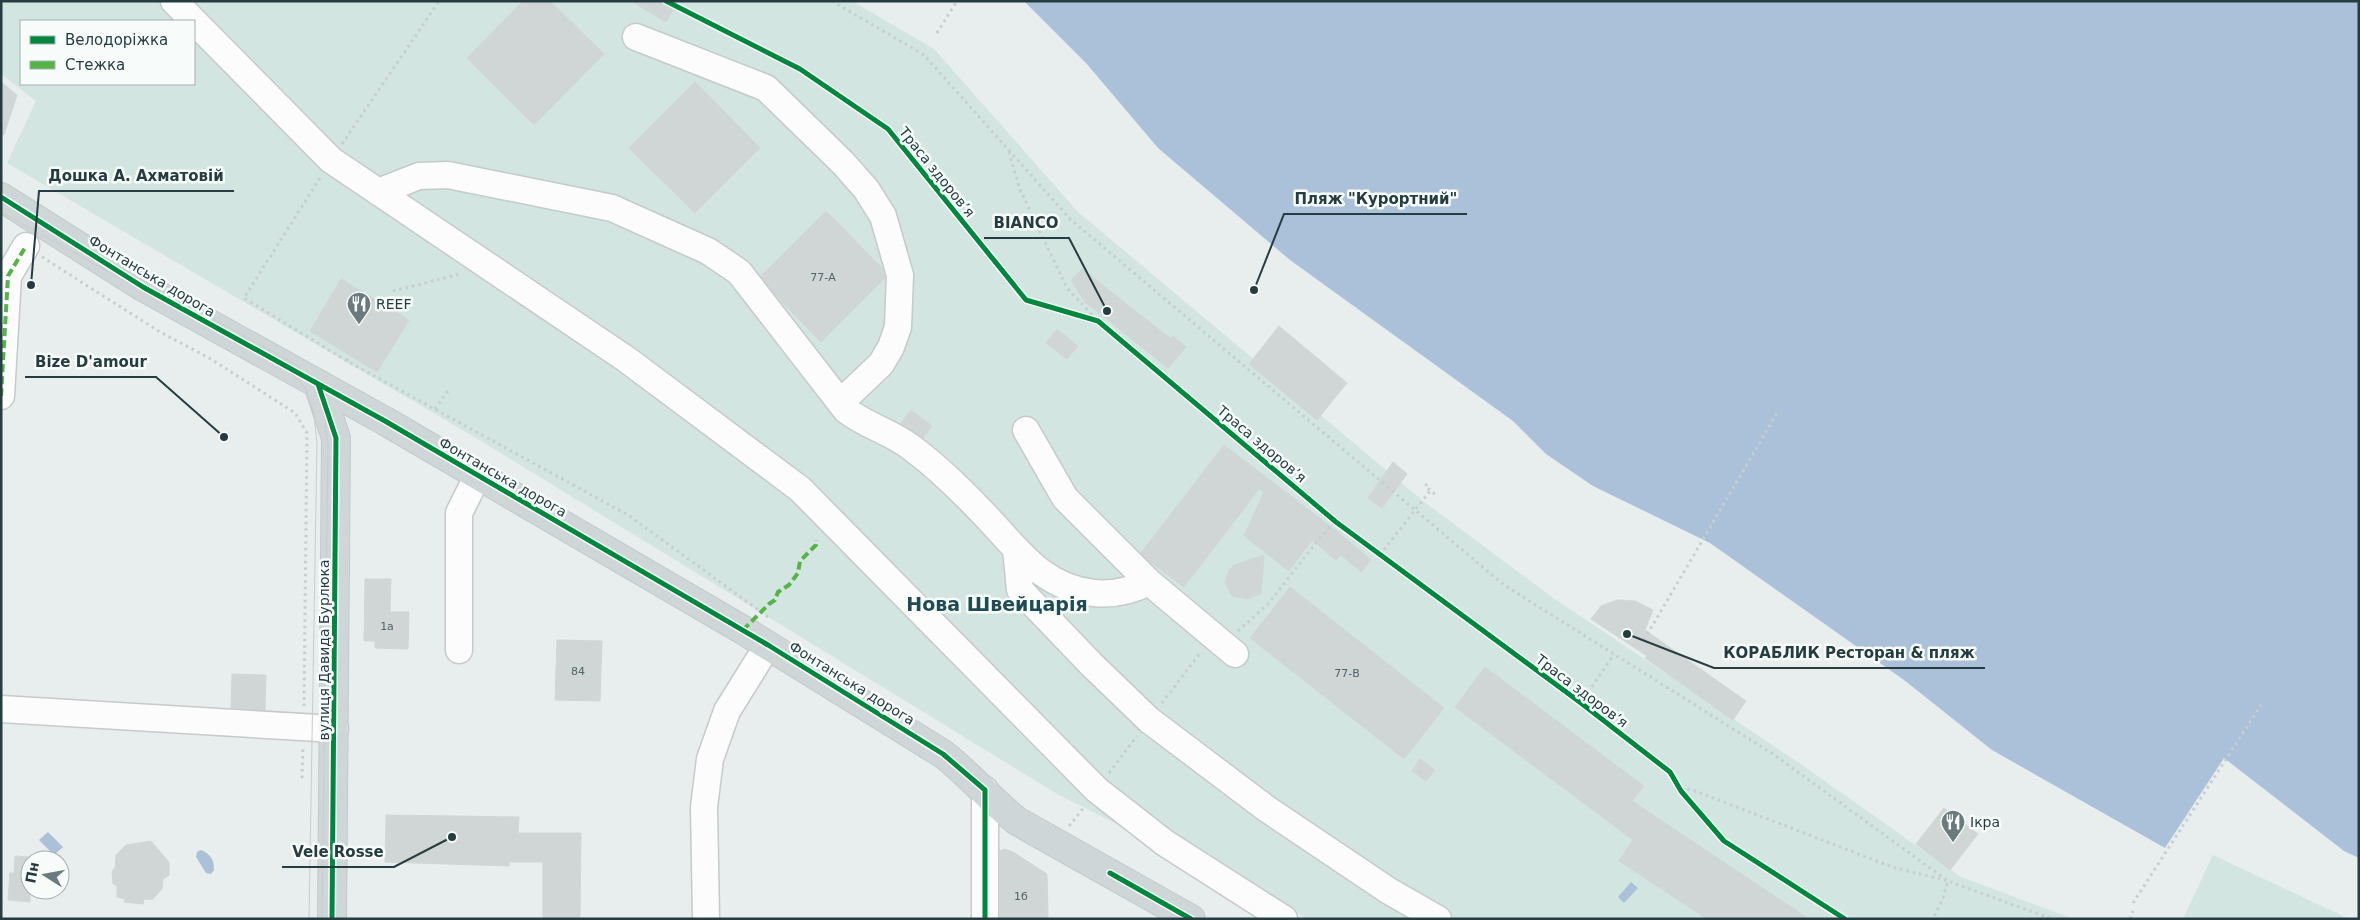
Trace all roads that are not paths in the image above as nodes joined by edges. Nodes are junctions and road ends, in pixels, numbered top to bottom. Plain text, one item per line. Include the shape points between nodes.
1 (174, 1) edge
2 (193, 20) edge
3 (195, 22) edge
4 (636, 37) dead end
5 (378, 192) junction
6 (1, 197) edge
7 (26, 246) road end
8 (318, 384) junction
9 (1, 396) edge
10 (841, 402) junction
11 (385, 421) junction
12 (1026, 430) dead end
13 (336, 438) junction
14 (478, 475) junction
15 (1016, 549) junction
16 (1149, 582) junction
17 (768, 645) junction
18 (459, 650) dead end
19 (1236, 654) dead end
20 (1, 708) edge
21 (335, 729) junction
22 (984, 790) junction
23 (332, 919) edge
24 (706, 919) edge
25 (985, 919) edge
26 (1191, 919) edge
27 (1284, 919) edge
28 (1438, 919) edge

1 - 2 street
3 - 5 street via 331,160
4 - 10 street via 766,88 843,163 866,189 883,216 900,275 898,326 881,364
5 - 10 street via 419,176 448,175 612,208 691,243 739,272
5 - 27 street via 626,360 800,489 1097,790 1165,843
6 - 8 main road, Фонтанська дорога via 143,287
7 - 9 street via 8,276
8 - 11 main road, Фонтанська дорога
8 - 13 main road, вулиця Давида Бурлюка
10 - 15 street via 858,419 911,447 980,510
11 - 13 main road via 347,430
11 - 14 main road, Фонтанська дорога
12 - 16 street via 1065,498
13 - 21 main road, вулиця Давида Бурлюка
14 - 17 main road, Фонтанська дорога
14 - 18 street via 460,513
15 - 16 street via 1058,585 1078,591 1130,592
15 - 28 street via 1020,590 1149,720 1266,809 1389,891
16 - 19 street via 1207,644
17 - 22 main road, Фонтанська дорога via 943,754
17 - 24 street via 727,711 710,759 704,807
20 - 21 street
21 - 23 main road, вулиця Давида Бурлюка
22 - 25 street
22 - 26 main road, Фонтанська дорога via 1017,821

